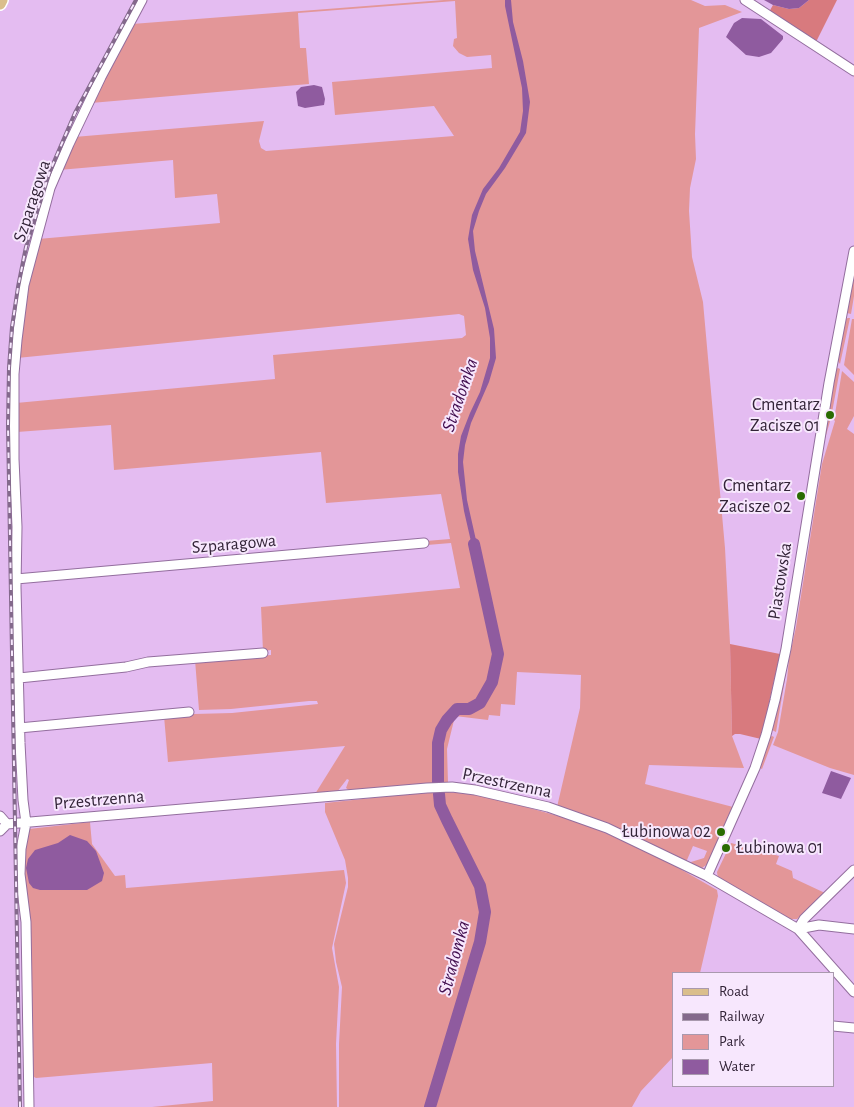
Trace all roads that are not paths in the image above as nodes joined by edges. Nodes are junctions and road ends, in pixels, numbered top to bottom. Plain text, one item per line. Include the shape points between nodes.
1 (2, 0) edge
2 (142, 0) edge
3 (745, 0) edge
4 (0, 4) edge
5 (854, 71) edge
6 (854, 251) edge
7 (424, 543) dead end
8 (16, 580) junction
9 (263, 653) dead end
10 (19, 678) junction
11 (189, 712) dead end
12 (19, 728) junction
13 (0, 816) edge
14 (26, 823) junction
15 (7, 824) junction
16 (0, 831) edge
17 (854, 870) edge
18 (707, 876) junction
19 (798, 929) junction
20 (854, 929) edge
21 (854, 992) edge
22 (834, 1026) edge
23 (854, 1028) edge
24 (28, 1107) edge

1 - 4 main road
2 - 8 street, Szparagowa via 94,92 50,188 24,284 14,374
3 - 5 street
6 - 18 street, Piastowska via 775,700 755,768
7 - 8 street, Szparagowa
8 - 10 street, Szparagowa
9 - 10 street via 148,662
10 - 12 street, Szparagowa
11 - 12 street
12 - 14 street, Szparagowa
13 - 15 street
14 - 15 street, Przestrzenna
14 - 18 street, Przestrzenna via 452,787 570,814 607,828
14 - 24 street, Szparagowa via 20,874 26,922
15 - 16 street
17 - 19 street via 804,919
18 - 19 street, Przestrzenna
19 - 20 street via 819,925
19 - 21 street, Przestrzenna
22 - 23 street

